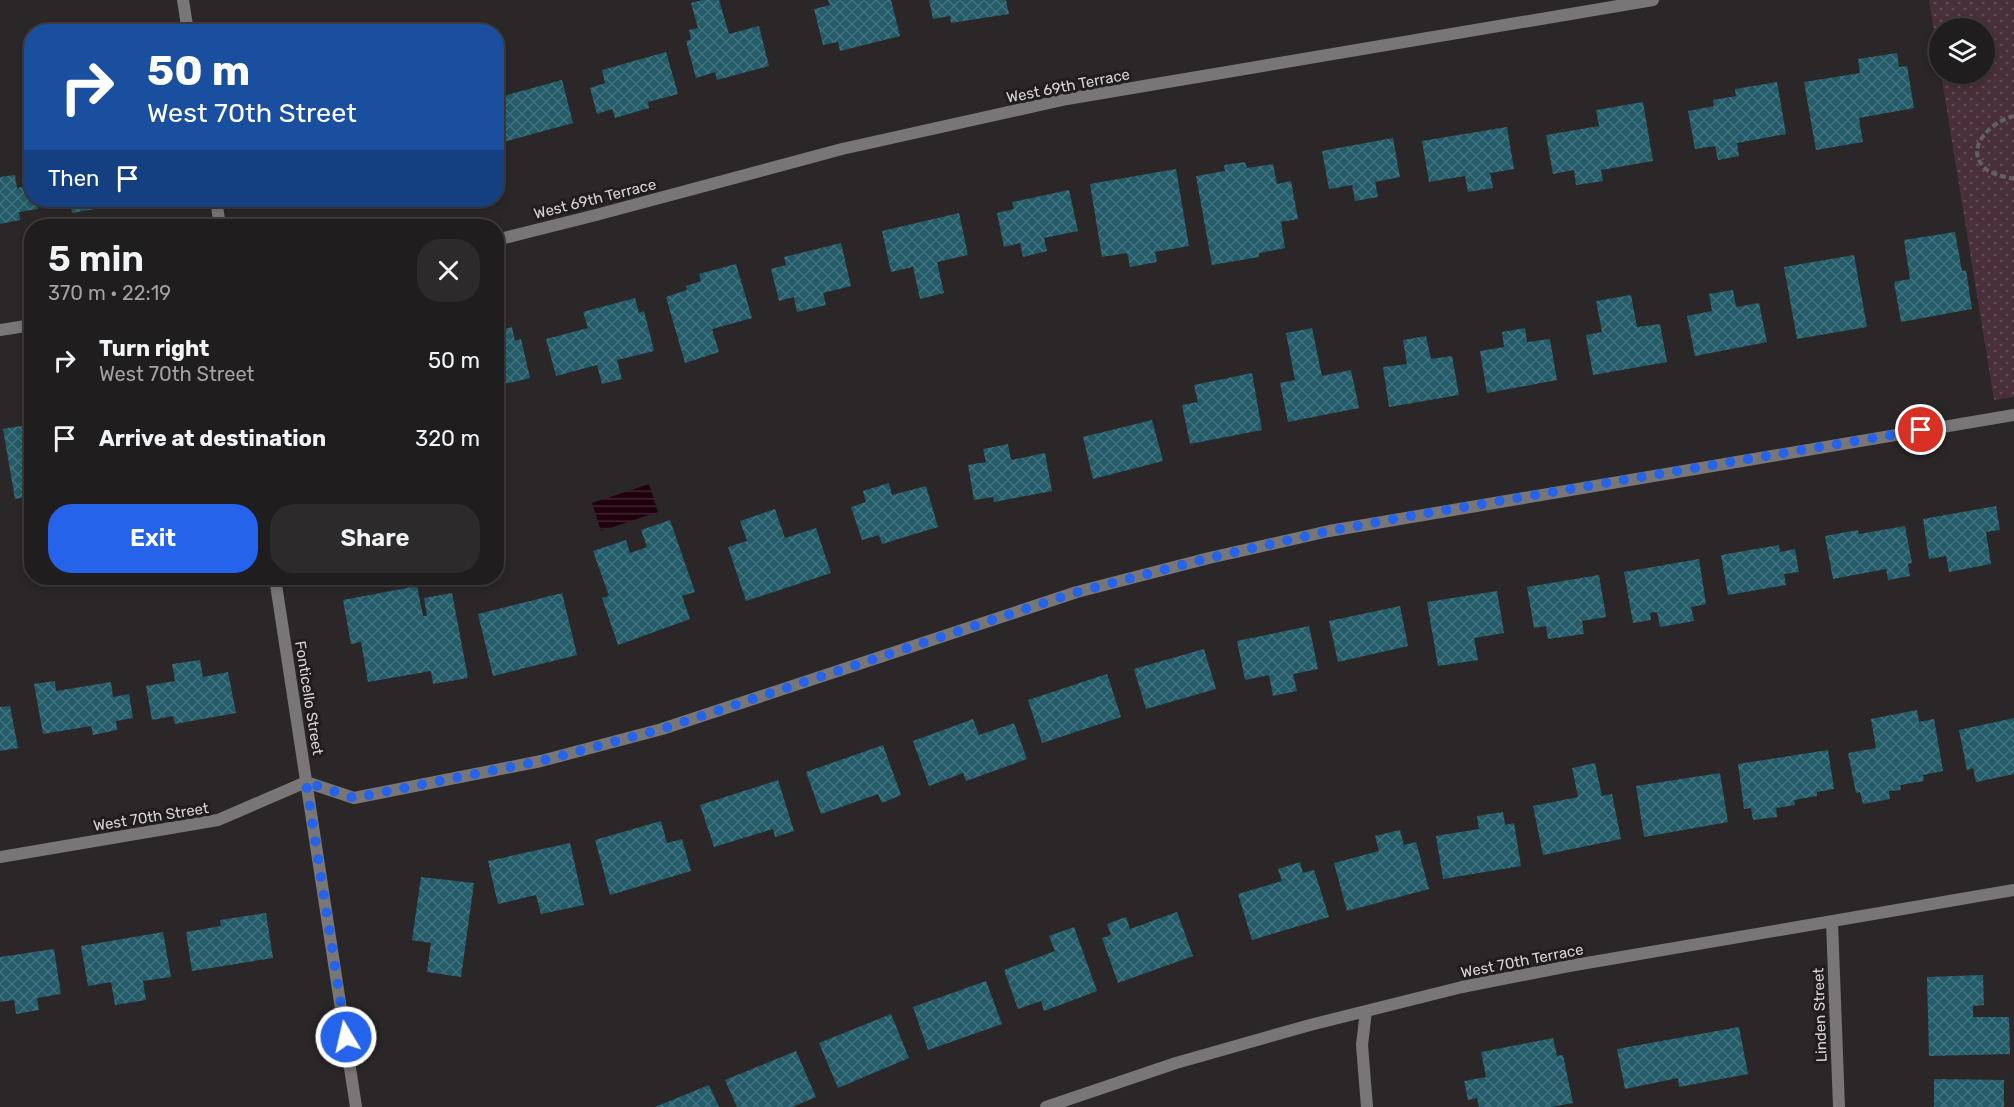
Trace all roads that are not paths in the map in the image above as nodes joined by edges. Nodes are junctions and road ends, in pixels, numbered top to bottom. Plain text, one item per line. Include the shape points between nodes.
1 (183, 0) edge
2 (1653, 0) edge
3 (187, 24) edge
4 (504, 238) edge
5 (24, 326) edge
6 (0, 330) edge
7 (2014, 415) edge
8 (276, 585) edge
9 (306, 782) junction
10 (0, 857) edge
11 (2014, 890) edge
12 (1832, 922) junction
13 (1366, 1011) junction
14 (356, 1107) edge
15 (1047, 1107) edge
16 (1367, 1107) edge
17 (1839, 1107) edge

1 - 3 street
2 - 4 street, West 69th Terrace via 1067,99 842,149
5 - 6 street
7 - 9 street via 1329,531 1077,592 662,729 541,761 354,798
8 - 9 street, Fonticello Street
9 - 10 street, West 70th Street via 218,820
9 - 14 street, Fonticello Street
11 - 12 street, West 70th Terrace
12 - 13 street, West 70th Terrace via 1505,978
12 - 17 street, Linden Street
13 - 15 street, West 70th Terrace via 1176,1063
13 - 16 street via 1362,1045

